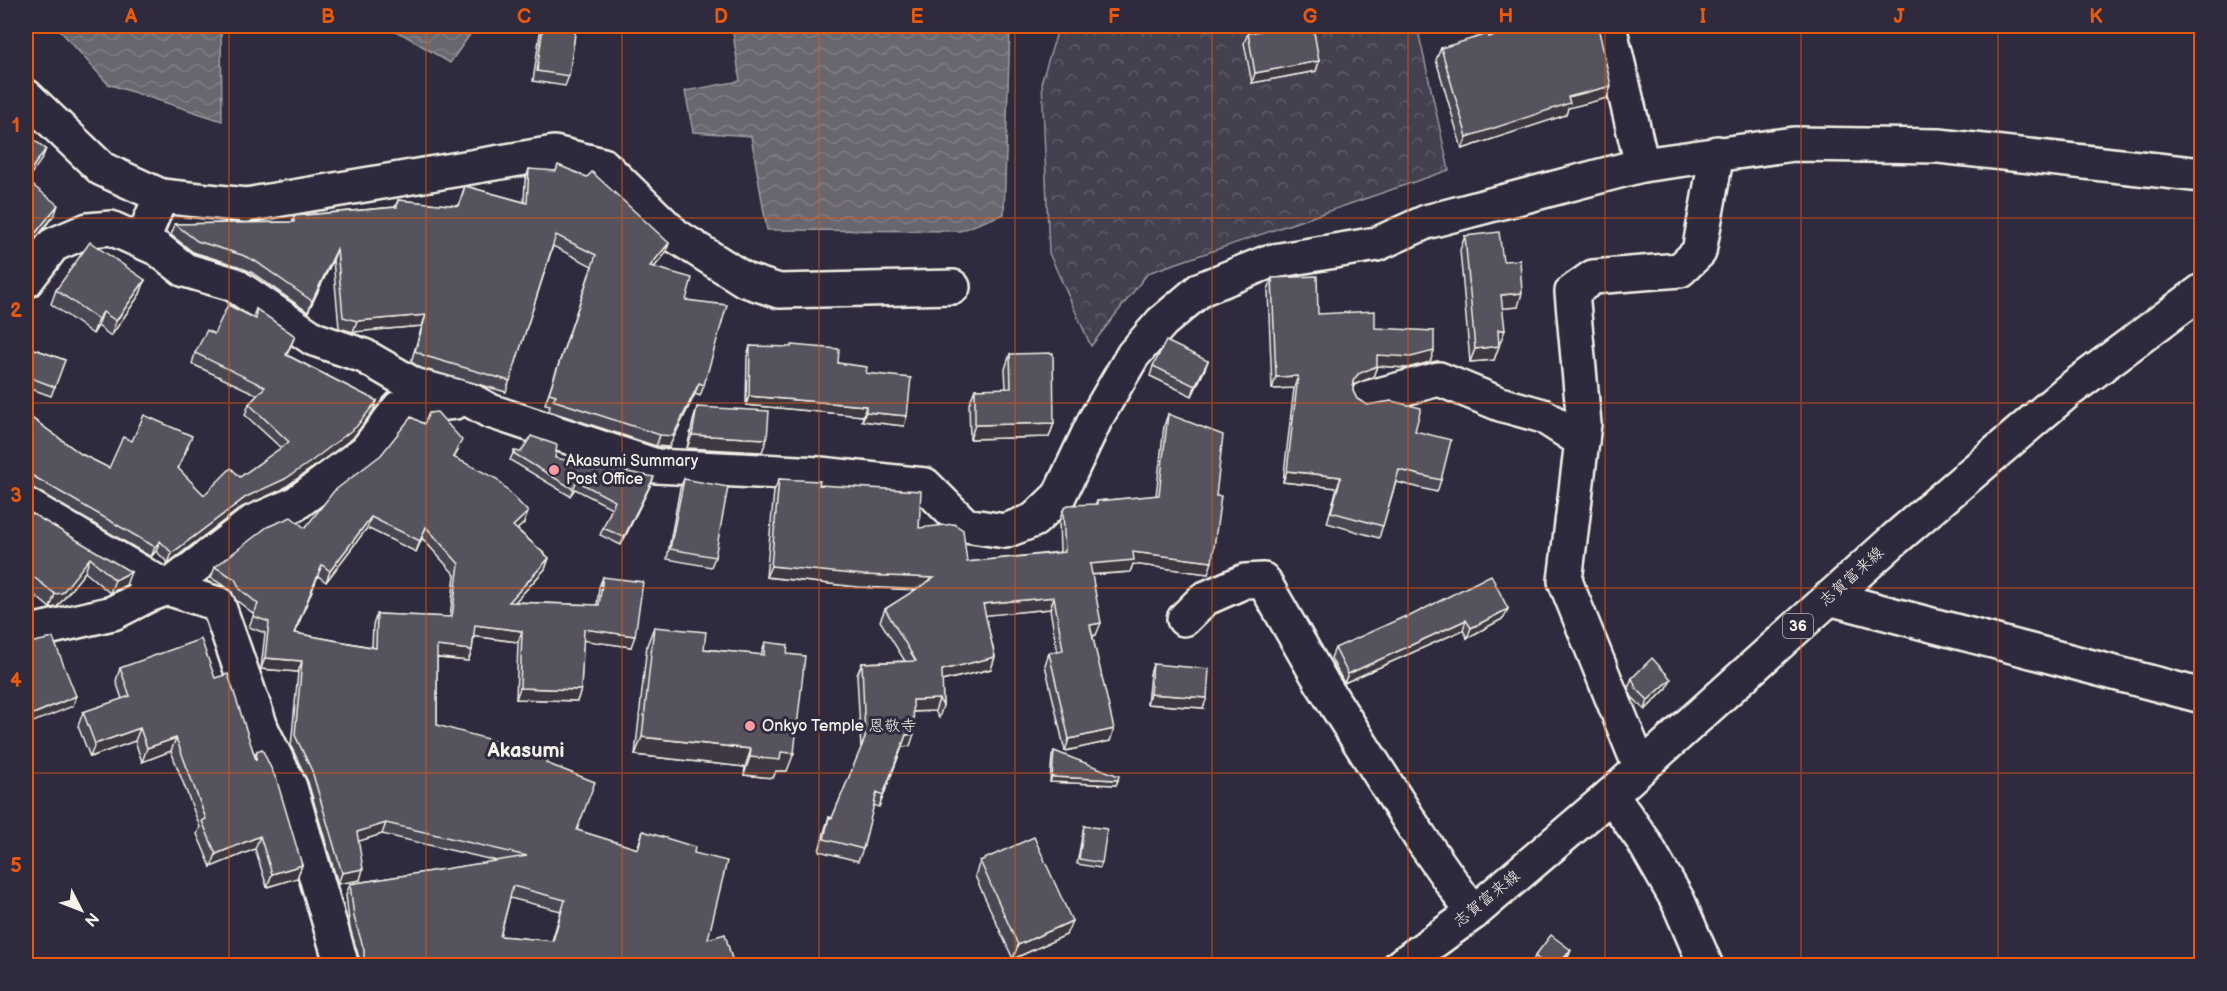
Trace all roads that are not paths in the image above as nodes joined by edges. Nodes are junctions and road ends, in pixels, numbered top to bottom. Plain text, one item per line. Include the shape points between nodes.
1 (1609, 26) edge
2 (26, 96) edge
3 (1717, 153) junction
4 (1642, 165) junction
5 (2202, 175) edge
6 (161, 196) junction
7 (142, 241) junction
8 (26, 281) edge
9 (953, 287) dead end
10 (2202, 291) edge
11 (1367, 398) dead end
12 (470, 400) junction
13 (1582, 441) junction
14 (26, 505) edge
15 (166, 588) junction
16 (1829, 598) junction
17 (1184, 619) dead end
18 (26, 633) edge
19 (2202, 696) edge
20 (1640, 767) junction
21 (1611, 795) junction
22 (1473, 913) junction
23 (342, 966) edge
24 (1400, 966) edge
25 (1706, 966) edge

1 - 4 street
2 - 6 street via 102,169
3 - 4 street
3 - 5 street via 1794,144 1939,146
3 - 13 street via 1699,252 1680,270 1593,277 1572,292 1584,424
4 - 12 street via 1426,222 1377,244 1268,262 1201,289 1162,322 1133,355 1095,420 1059,496 1034,520 1005,531 965,525 925,485 820,474 656,466 490,411
6 - 7 street
6 - 9 street via 246,205 554,153 603,165 676,236 745,280 779,291
7 - 8 street via 111,228 88,230 53,245
7 - 12 street via 185,270 233,284 314,339 364,356 414,385
10 - 16 street, 志賀富来線 / 36 via 2068,391
11 - 13 street via 1439,379 1500,404 1543,416
12 - 15 street via 399,408 366,451 295,504 253,522
13 - 20 street via 1564,581
14 - 15 street
15 - 18 street via 113,613
15 - 23 street via 218,604 262,730 290,787
16 - 19 street
16 - 20 street, 志賀富来線 / 36
17 - 22 street via 1204,599 1245,581 1263,580 1322,683
20 - 21 street, 志賀富来線 / 36
21 - 22 street, 志賀富来線 / 36
21 - 25 street via 1643,840 1678,901
22 - 24 street, 志賀富来線 / 36

